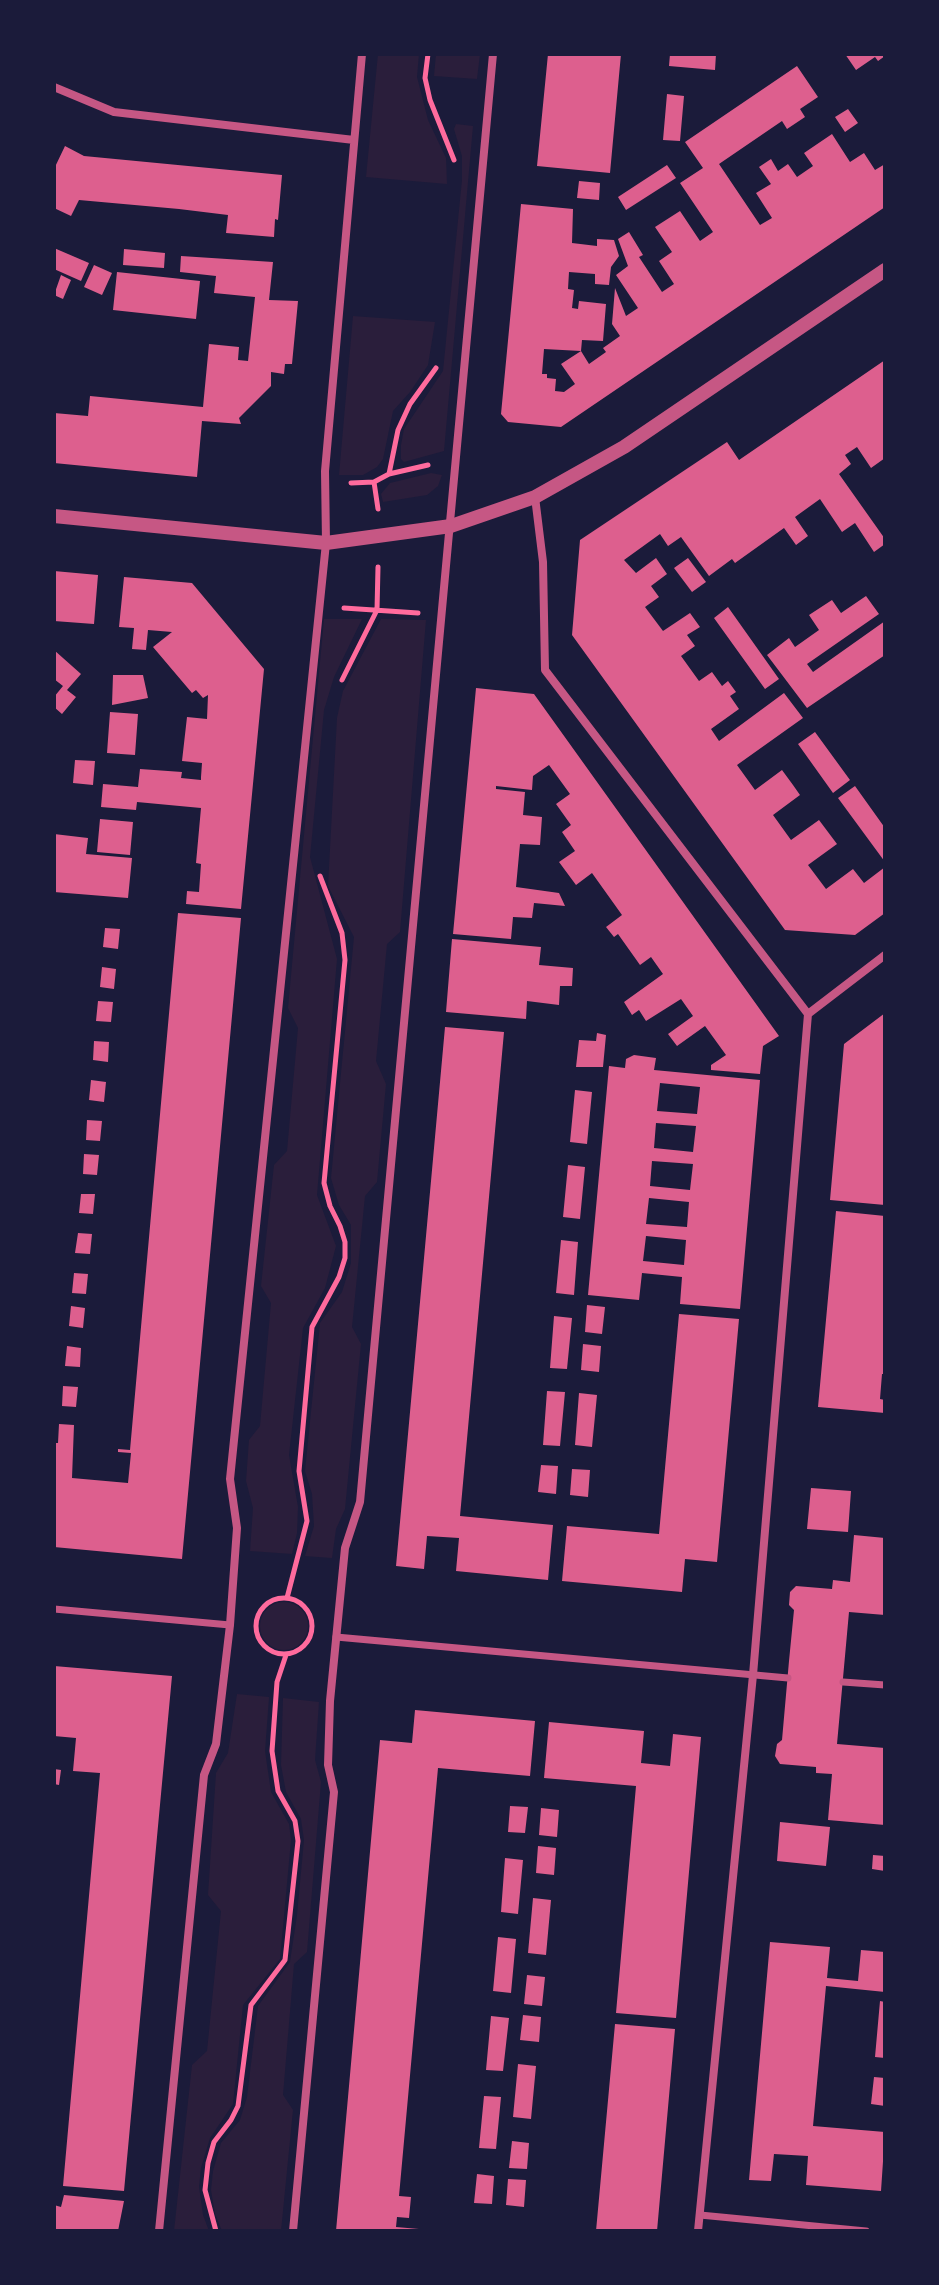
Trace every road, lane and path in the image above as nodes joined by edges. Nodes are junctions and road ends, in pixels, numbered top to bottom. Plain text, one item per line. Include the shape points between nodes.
1 (362, 54) edge
2 (428, 54) edge
3 (493, 54) edge
4 (54, 87) edge
5 (354, 140) junction
6 (454, 163) dead end
7 (885, 270) edge
8 (438, 356) dead end
9 (457, 458) junction
10 (389, 474) junction
11 (535, 497) junction
12 (54, 516) edge
13 (451, 526) junction
14 (379, 536) junction
15 (326, 543) junction
16 (319, 606) junction
17 (377, 610) junction
18 (442, 614) junction
19 (341, 683) dead end
20 (318, 870) dead end
21 (885, 955) edge
22 (808, 1014) junction
23 (287, 1598) junction
24 (54, 1609) edge
25 (230, 1625) junction
26 (336, 1637) junction
27 (286, 1655) junction
28 (753, 1675) junction
29 (788, 1678) dead end
30 (843, 1682) dead end
31 (885, 1685) edge
32 (700, 2215) junction
33 (159, 2231) edge
34 (216, 2231) edge
35 (293, 2231) edge
36 (698, 2231) edge
37 (866, 2231) edge

1 - 5 street
2 - 6 path via 425,78 430,100
3 - 9 street
4 - 5 street via 114,112
5 - 15 street via 325,471
7 - 11 street via 624,447
8 - 10 path via 398,430
9 - 10 path
9 - 13 street
10 - 14 path via 374,482
11 - 13 street
11 - 22 street via 543,562 545,670
12 - 15 street
13 - 14 street
13 - 18 street
14 - 15 street
14 - 17 path
15 - 16 street
16 - 17 path
16 - 25 street via 230,1479 237,1528
17 - 18 path
17 - 19 path
18 - 26 street via 360,1502 345,1548
20 - 23 path via 342,933 345,960 324,1183 345,1242 345,1258 312,1327 299,1471 307,1521
21 - 22 street
22 - 28 street
23 - 27 path via 308,1611 312,1623 305,1645
23 - 27 path via 272,1600 260,1610 255,1627 264,1646
24 - 25 street
25 - 33 street via 216,1744 204,1775
26 - 28 street
26 - 35 street via 328,1765 334,1792
27 - 34 path via 277,1682 272,1751 278,1791 295,1821 298,1841 285,1960 251,2005 238,2106 214,2142 208,2163 205,2190
28 - 29 street
28 - 32 street
30 - 31 street
32 - 36 street
32 - 37 street

